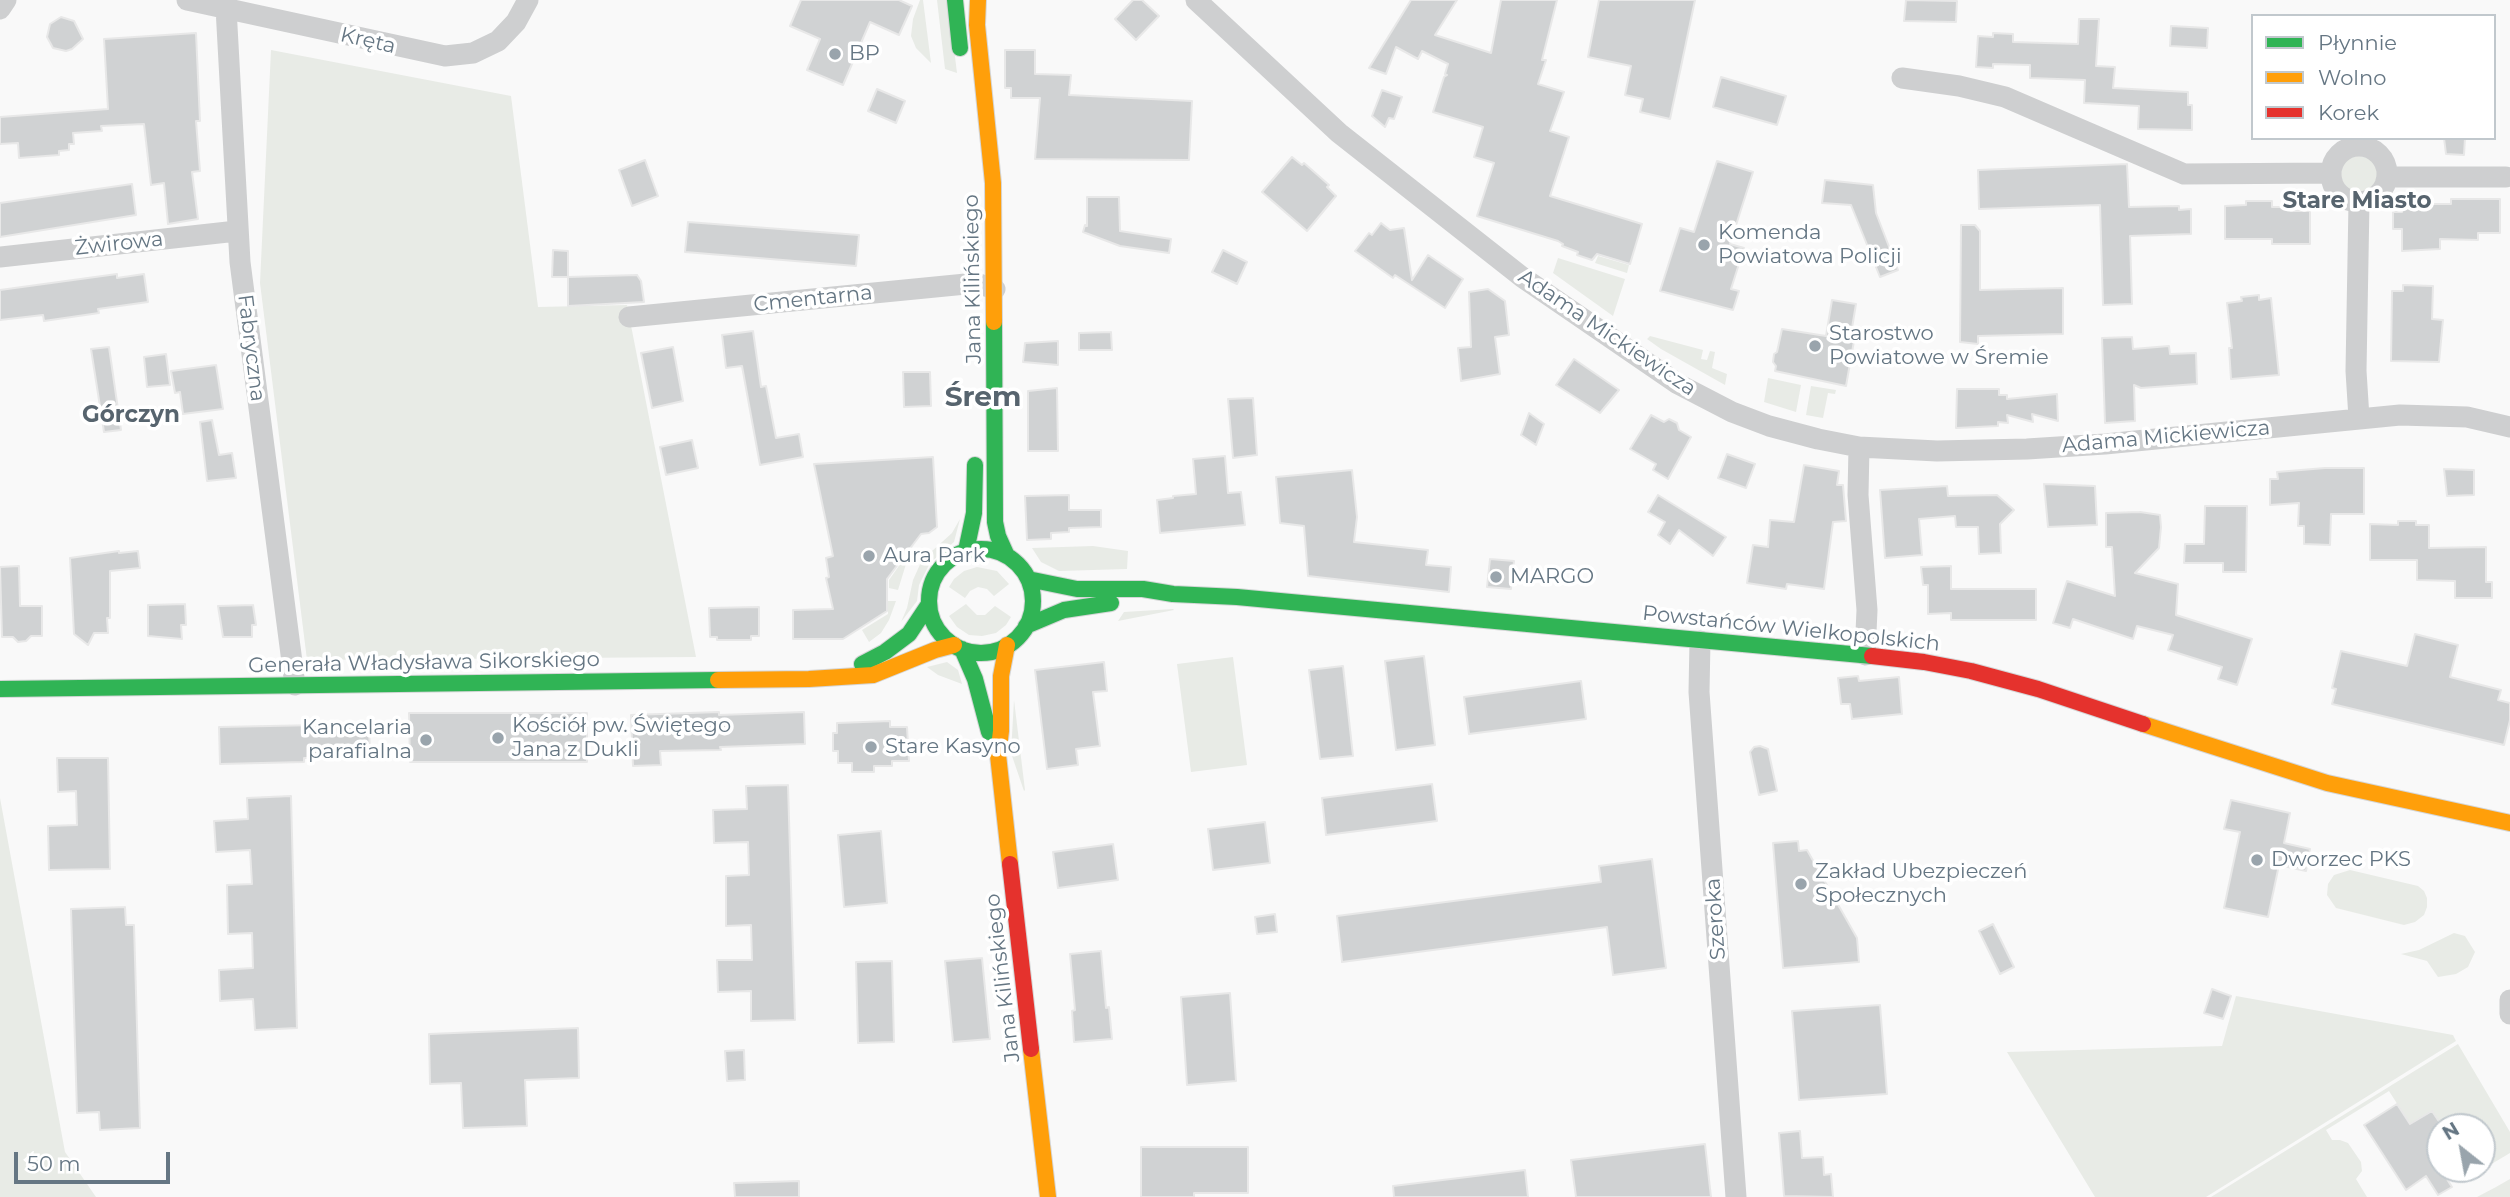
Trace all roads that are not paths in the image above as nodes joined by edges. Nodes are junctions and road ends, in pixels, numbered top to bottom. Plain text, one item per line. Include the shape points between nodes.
1 (6, 0) edge
2 (187, 0) edge
3 (528, 0) edge
4 (955, 0) edge
5 (978, 0) edge
6 (1196, 0) edge
7 (226, 8) junction
8 (0, 9) edge
9 (962, 63) dead end
10 (1902, 78) dead end
11 (2330, 173) junction
12 (2387, 177) junction
13 (2506, 177) dead end
14 (2359, 202) junction
15 (237, 231) junction
16 (0, 257) edge
17 (981, 285) junction
18 (629, 317) dead end
19 (2359, 418) junction
20 (2510, 427) edge
21 (1859, 447) junction
22 (975, 452) dead end
23 (966, 551) junction
24 (1007, 555) junction
25 (1028, 579) junction
26 (1173, 594) junction
27 (929, 604) junction
28 (1026, 626) junction
29 (1700, 641) junction
30 (1007, 645) junction
31 (958, 647) junction
32 (1865, 655) junction
33 (849, 676) junction
34 (295, 685) junction
35 (0, 689) edge
36 (998, 755) junction
37 (2510, 823) edge
38 (2510, 1000) edge
39 (2510, 1014) edge
40 (1048, 1197) edge
41 (1736, 1197) edge

1 - 8 street
2 - 7 street, Kręta
3 - 7 street, Kręta via 498,41 458,56 421,53
4 - 9 street
5 - 17 street, Jana Kilińskiego via 993,183
6 - 21 street, Adama Mickiewicza via 1379,166 1513,271 1648,365 1752,420
7 - 15 street, Fabryczna
10 - 11 street via 1975,89 2012,100 2179,173
11 - 12 street via 2340,153 2365,146 2380,155
11 - 14 street via 2337,193
12 - 13 street
12 - 14 street via 2377,195
14 - 19 street
15 - 16 street, Żwirowa
15 - 34 street, Fabryczna
17 - 18 street, Cmentarna
17 - 24 street, Jana Kilińskiego via 995,522
19 - 20 street, Adama Mickiewicza via 2434,414
19 - 21 street, Adama Mickiewicza via 2052,447 1937,451
21 - 32 street
22 - 23 street via 974,513
23 - 24 street via 987,549
23 - 27 street via 938,571
24 - 25 street
25 - 26 street, Powstańców Wielkopolskich via 1077,589
25 - 28 street via 1033,602
26 - 28 street, Powstańców Wielkopolskich via 1065,610
26 - 29 street, Powstańców Wielkopolskich
27 - 31 street via 936,627
27 - 33 street via 909,634
28 - 30 street
29 - 32 street, Powstańców Wielkopolskich
29 - 41 street, Szeroka via 1700,706
30 - 31 street via 985,652
30 - 36 street, Jana Kilińskiego
31 - 33 street, Generała Władysława Sikorskiego via 935,650 873,675
31 - 36 street, Jana Kilińskiego via 975,679
32 - 37 street, Powstańców Wielkopolskich via 1994,677 2292,774
33 - 34 street, Generała Władysława Sikorskiego
34 - 35 street, Generała Władysława Sikorskiego
36 - 40 street, Jana Kilińskiego
38 - 39 street

